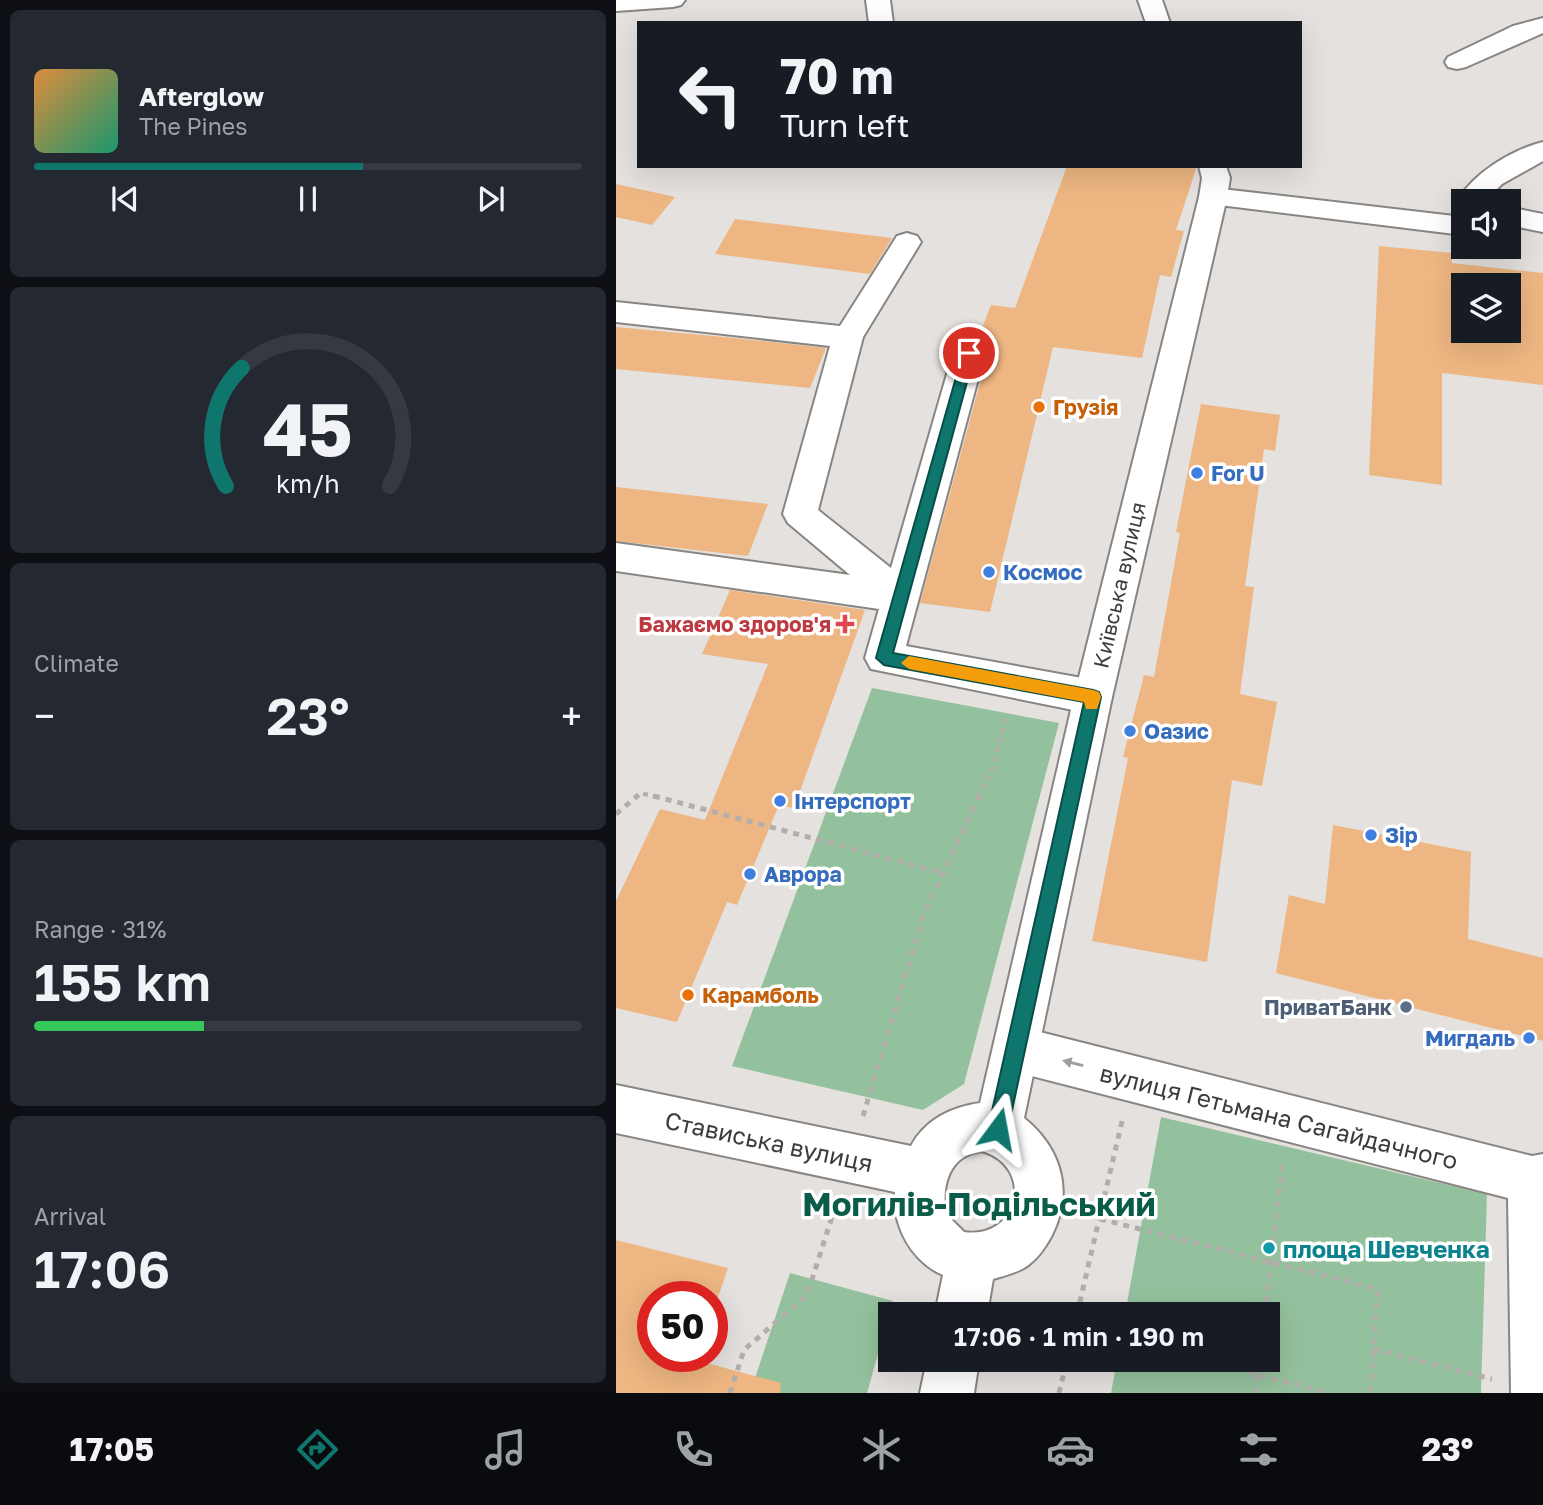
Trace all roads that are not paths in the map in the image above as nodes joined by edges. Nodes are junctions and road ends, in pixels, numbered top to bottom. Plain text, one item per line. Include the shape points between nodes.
1 (878, 0) edge
2 (1150, 0) edge
3 (659, 1) edge
4 (616, 4) edge
5 (881, 21) edge
6 (1157, 21) edge
7 (1543, 25) edge
8 (1457, 62) dead end
9 (1543, 150) edge
10 (1214, 180) edge
11 (1480, 189) edge
12 (1451, 205) edge
13 (1521, 219) edge
14 (1543, 223) edge
15 (1451, 224) edge
16 (1521, 235) edge
17 (1543, 239) edge
18 (907, 242) dead end
19 (616, 312) edge
20 (848, 337) junction
21 (969, 353) dead end
22 (616, 557) edge
23 (901, 597) junction
24 (1093, 697) junction
25 (1016, 1049) junction
26 (616, 1109) edge
27 (998, 1129) junction
28 (922, 1173) junction
29 (1537, 1179) edge
30 (972, 1259) junction
31 (963, 1302) edge
32 (951, 1372) edge
33 (1538, 1392) edge
34 (947, 1393) edge

1 - 5 main road
2 - 6 main road
3 - 4 main road
7 - 8 main road
9 - 11 main road
10 - 12 main road
10 - 15 main road
10 - 24 main road, Київська вулиця
13 - 14 main road
16 - 17 main road
18 - 20 main road
19 - 20 main road
20 - 23 main road via 800,514
21 - 23 main road
22 - 23 main road
23 - 24 main road via 884,658
24 - 25 main road, Київська вулиця
25 - 27 main road, Київська вулиця
29 -> 25 main road, вулиця Гетьмана Сагайдачного
26 - 28 main road, Стависька вулиця
27 - 28 main road via 982,1126 958,1132 940,1144
27 - 30 main road via 1028,1151 1040,1194 1035,1217 1009,1250
28 - 30 main road via 918,1200 924,1225 936,1243 954,1255
29 - 33 main road
30 - 31 main road
32 - 34 main road

